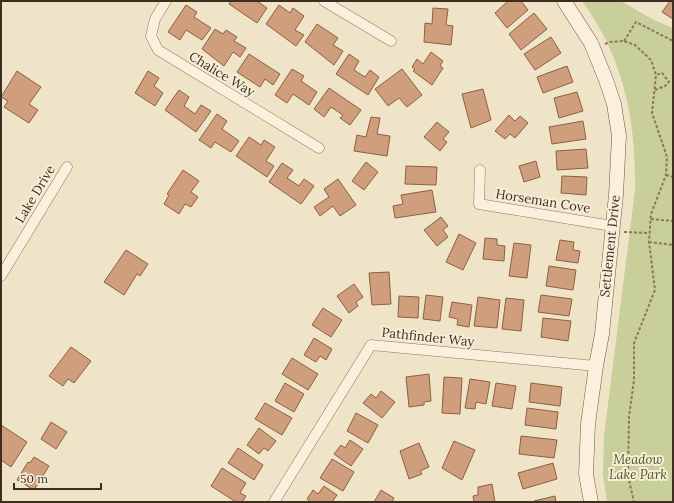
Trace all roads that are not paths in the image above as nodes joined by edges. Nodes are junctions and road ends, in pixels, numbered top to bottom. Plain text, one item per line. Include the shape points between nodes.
1 (166, 1) edge
2 (324, 1) edge
3 (564, 1) edge
4 (391, 41) dead end
5 (319, 148) dead end
6 (67, 167) dead end
7 (480, 170) dead end
8 (617, 229) junction
9 (1, 276) edge
10 (596, 366) junction
11 (274, 502) edge
12 (591, 502) edge

1 - 5 street, Chalice Way via 155,19 151,36 158,50
2 - 4 street
3 - 8 street, Settlement Drive via 591,42 614,104 619,136
6 - 9 street, Lake Drive
7 - 8 street, Horseman Cove via 479,204
8 - 10 street, Settlement Drive
10 - 11 street, Pathfinder Way via 371,344
10 - 12 street, Settlement Drive via 588,424 586,474

